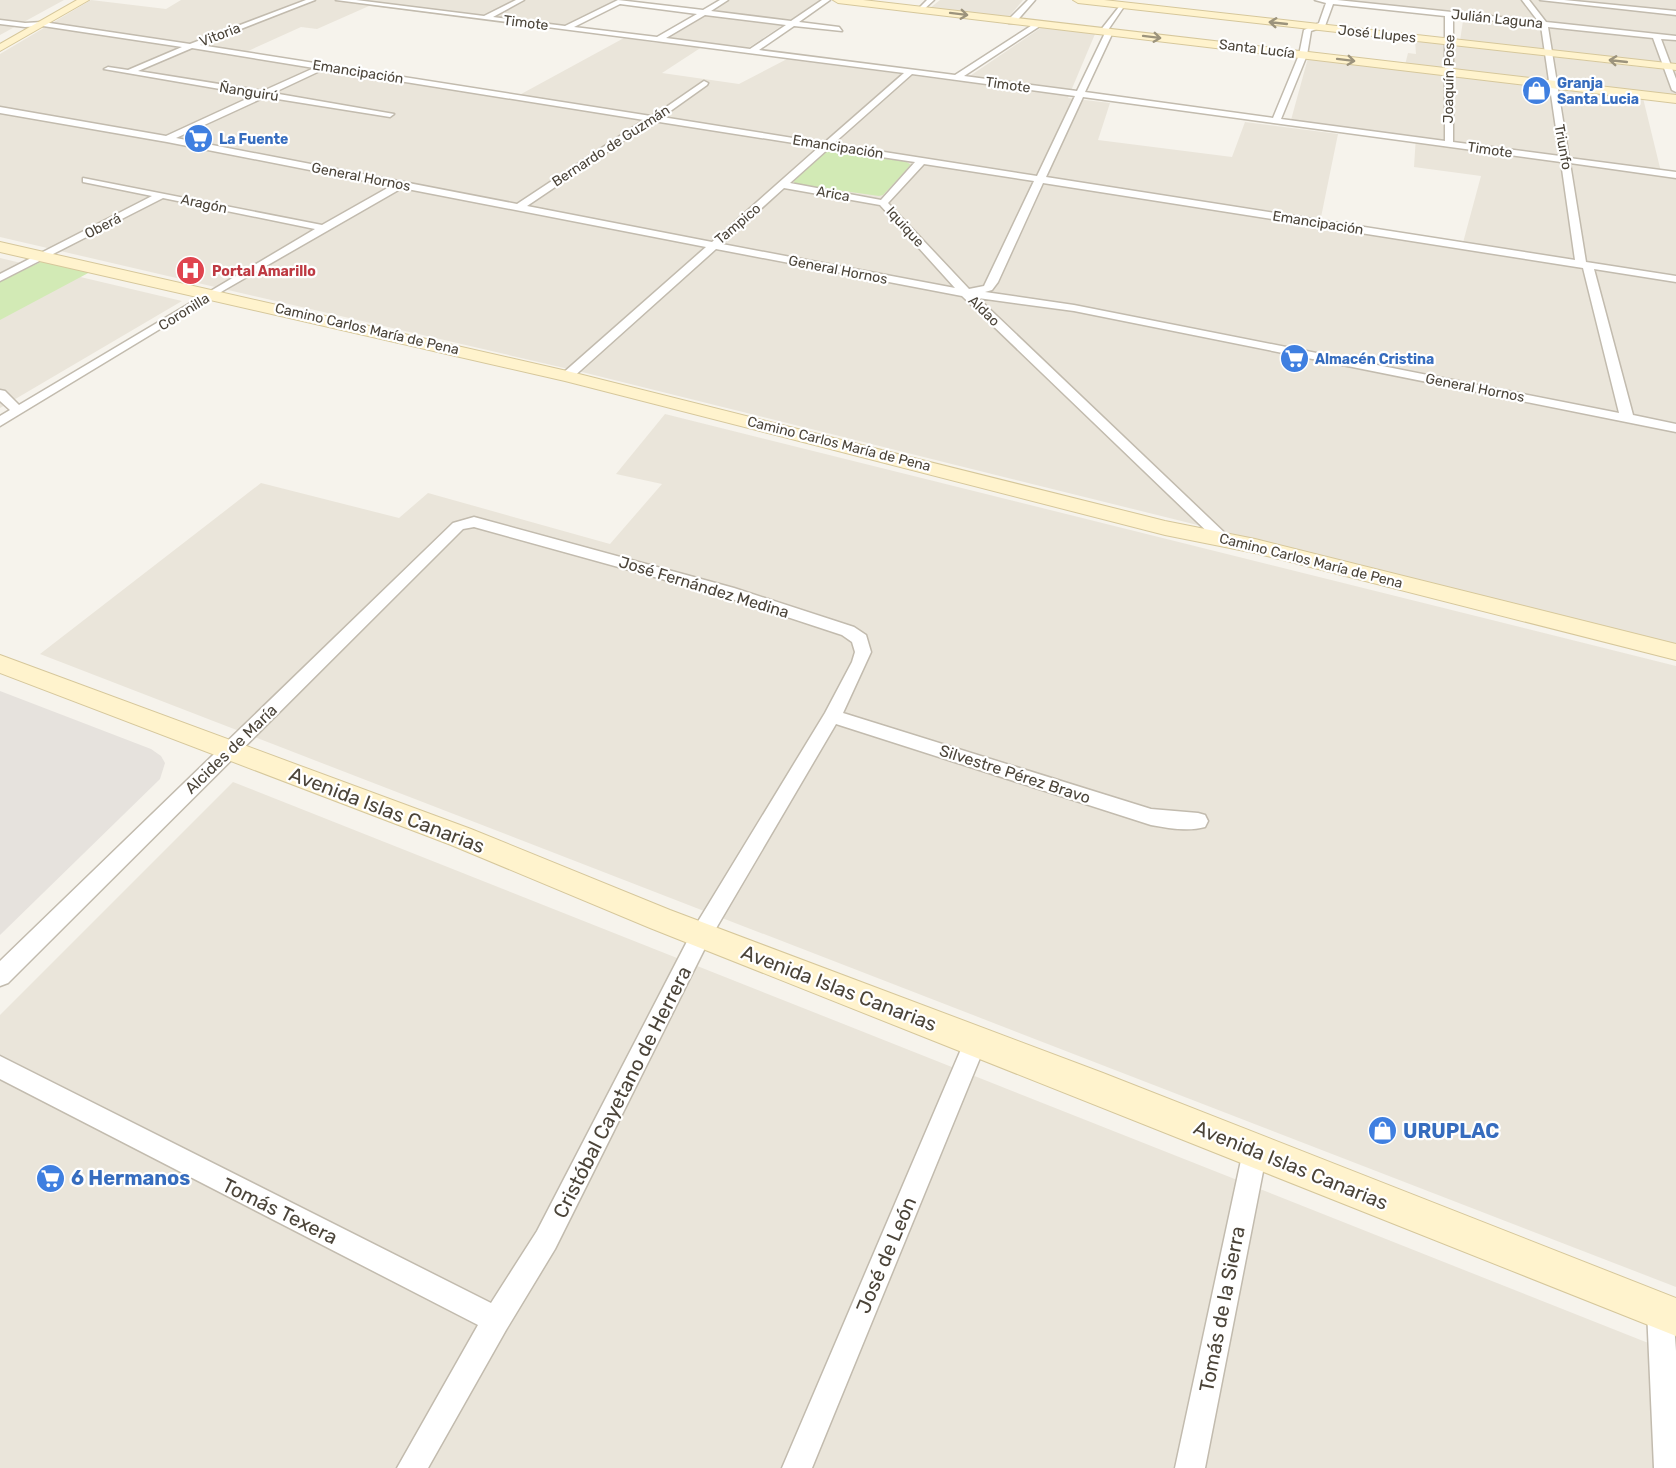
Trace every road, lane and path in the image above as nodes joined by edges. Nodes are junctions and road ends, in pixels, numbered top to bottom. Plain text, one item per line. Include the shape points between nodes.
1 (70, 0) edge
2 (84, 0) edge
3 (312, 0) edge
4 (339, 0) edge
5 (417, 0) edge
6 (521, 0) edge
7 (725, 0) edge
8 (827, 0) edge
9 (838, 0) edge
10 (931, 0) edge
11 (1032, 0) edge
12 (1078, 0) edge
13 (1318, 0) edge
14 (1525, 0) edge
15 (1543, 0) edge
16 (621, 1) edge
17 (1330, 1) edge
18 (1122, 5) junction
19 (399, 7) junction
20 (920, 10) junction
21 (704, 13) junction
22 (1676, 13) edge
23 (1449, 14) junction
24 (485, 18) junction
25 (0, 21) edge
26 (1012, 21) junction
27 (44, 24) junction
28 (791, 24) junction
29 (1036, 24) junction
30 (1544, 24) junction
31 (25, 25) junction
32 (1314, 27) junction
33 (567, 28) junction
34 (839, 29) dead end
35 (1106, 32) junction
36 (1656, 36) junction
37 (1676, 38) edge
38 (0, 39) edge
39 (658, 40) junction
40 (1449, 42) junction
41 (191, 46) junction
42 (0, 48) edge
43 (752, 51) junction
44 (1548, 53) junction
45 (1302, 55) junction
46 (322, 67) junction
47 (1672, 67) edge
48 (108, 69) dead end
49 (910, 71) junction
50 (128, 73) junction
51 (1449, 73) junction
52 (956, 78) junction
53 (704, 83) dead end
54 (1552, 85) junction
55 (1676, 90) edge
56 (263, 94) junction
57 (1079, 96) junction
58 (1676, 99) edge
59 (0, 110) edge
60 (390, 114) dead end
61 (652, 118) junction
62 (1276, 121) junction
63 (167, 139) junction
64 (1449, 144) junction
65 (828, 145) junction
66 (1566, 160) junction
67 (921, 161) junction
68 (1676, 175) edge
69 (1040, 179) junction
70 (86, 180) dead end
71 (399, 185) junction
72 (784, 185) junction
73 (162, 195) junction
74 (883, 203) junction
75 (518, 208) junction
76 (323, 228) junction
77 (713, 246) junction
78 (0, 247) edge
79 (44, 257) junction
80 (1584, 265) junction
81 (0, 278) edge
82 (1676, 279) edge
83 (966, 293) junction
84 (213, 294) junction
85 (567, 376) junction
86 (0, 394) edge
87 (18, 411) junction
88 (1627, 418) junction
89 (0, 422) edge
90 (1676, 428) edge
91 (464, 524) joint
92 (1224, 540) junction
93 (1676, 652) edge
94 (0, 664) edge
95 (832, 716) junction
96 (229, 750) junction
97 (1198, 821) dead end
98 (701, 935) junction
99 (0, 976) edge
100 (976, 1041) junction
101 (0, 1067) edge
102 (1255, 1151) junction
103 (1668, 1314) edge
104 (496, 1320) junction
105 (412, 1468) edge
106 (797, 1468) edge
107 (1190, 1468) edge
108 (1669, 1468) edge

1 - 31 street
2 - 27 street
3 - 41 street, Vitoria
4 - 19 street, Timote
5 - 19 street
6 - 24 street
7 - 21 street
8 - 28 street
9 - 20 street, Santa Lucía
10 - 20 street
11 - 26 street
12 - 18 street, José Llupes
13 - 17 street, Julián Laguna
14 - 30 street
15 - 22 street
16 - 21 street
16 - 33 street
17 - 23 street, Julián Laguna
17 - 32 street via 1322,24
32 -> 18 street, José Llupes
18 - 35 street, Aldao
19 - 24 street, Timote
20 -> 26 street, Santa Lucía
21 - 28 street
21 - 39 street
23 - 30 street, Julián Laguna
23 - 40 street, Joaquín Pose
24 - 33 street, Timote
25 - 31 street, Emancipación
26 - 29 street, Santa Lucía
27 - 31 street, Emancipación
27 - 41 street, Emancipación
27 - 42 street
28 - 34 street
28 - 43 street
29 - 35 street, Santa Lucía
29 - 52 street
30 - 36 street, Julián Laguna
30 - 44 street, Triunfo
31 - 38 street
32 - 40 street, José Llupes
32 - 45 street via 1308,30
33 - 39 street, Timote
35 -> 45 street, Santa Lucía
35 - 57 street, Aldao
36 - 37 street, Julián Laguna
36 - 47 street
39 - 43 street, Timote
40 - 44 street, José Llupes
40 - 51 street, Joaquín Pose
41 - 46 street, Emancipación
41 - 50 street, Vitoria
43 - 49 street, Timote
47 -> 44 street, José Llupes
44 - 54 street, Triunfo
45 -> 51 street, Santa Lucía
45 - 62 street
46 - 56 street
46 - 61 street, Emancipación
47 - 55 street
48 - 50 street, Ñanguirú
49 - 52 street, Timote
49 - 65 street, Tampico
50 - 56 street, Ñanguirú
51 - 54 street, Santa Lucía
51 - 64 street, Joaquín Pose
52 - 57 street, Timote
53 - 61 street, Bernardo de Guzmán
54 - 58 street, Santa Lucía
54 - 66 street, Triunfo
56 - 60 street, Ñanguirú
56 - 63 street
57 - 62 street, Timote
57 - 69 street, Aldao
59 - 63 street, General Hornos
61 - 65 street, Emancipación
61 - 75 street, Bernardo de Guzmán
62 - 64 street, Timote
63 - 71 street, General Hornos
64 - 66 street, Timote
65 - 67 street, Emancipación
65 - 72 street, Tampico
66 - 68 street, Timote
66 - 80 street, Triunfo
67 - 69 street, Emancipación
67 - 74 street, Iquique
69 - 80 street, Emancipación
69 - 83 street, Aldao via 992,282 988,288
70 - 73 street, Aragón
71 - 75 street, General Hornos
71 - 76 street, Coronilla
72 - 74 street, Arica
72 - 77 street, Tampico
73 - 76 street, Aragón
73 - 79 street, Oberá
74 - 83 street, Iquique
75 - 77 street, General Hornos
76 - 84 street, Coronilla
77 - 83 street, General Hornos
77 - 85 street, Tampico
78 - 79 street, Camino Carlos María de Pena
79 - 81 street, Oberá
79 - 84 street, Camino Carlos María de Pena
80 - 82 street, Emancipación
80 - 88 street, Triunfo
83 - 88 street, General Hornos via 1074,308
83 - 92 street, Aldao
84 - 85 street, Camino Carlos María de Pena
84 - 87 street, Coronilla
85 - 92 street, Camino Carlos María de Pena
86 - 87 street
87 - 89 street, Coronilla
88 - 90 street, General Hornos
91 - 95 street, José Fernández Medina via 474,522 728,592 848,631 860,639 863,652
91 - 96 street, Alcides de María
92 - 93 street, Camino Carlos María de Pena
94 - 96 street, Avenida Islas Canarias
95 - 97 street, Silvestre Pérez Bravo via 1151,817
95 - 98 street, Cristóbal Cayetano de Herrera
96 - 98 street, Avenida Islas Canarias via 461,837
96 - 99 street, Alcides de María
98 - 100 street, Avenida Islas Canarias
98 - 104 street, Cristóbal Cayetano de Herrera via 546,1240
100 - 102 street, Avenida Islas Canarias
100 - 106 street, José de León
101 - 104 street, Tomás Texera
102 - 103 street, Avenida Islas Canarias
102 - 107 street, Tomás de la Sierra
103 - 108 street
104 - 105 street, Cristóbal Cayetano de Herrera

